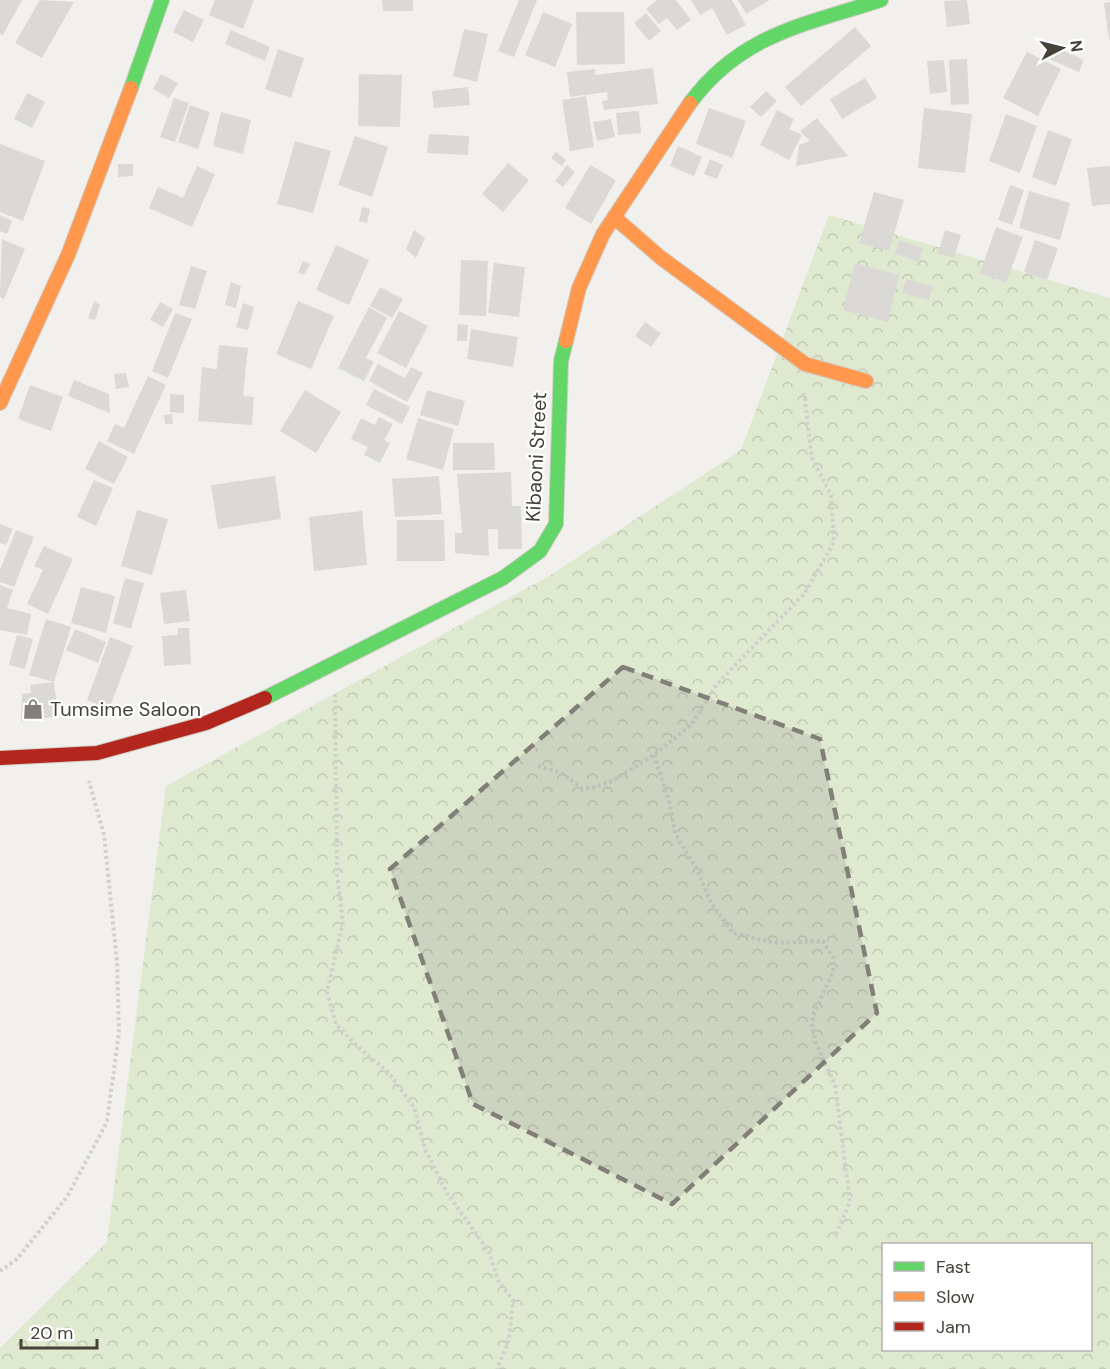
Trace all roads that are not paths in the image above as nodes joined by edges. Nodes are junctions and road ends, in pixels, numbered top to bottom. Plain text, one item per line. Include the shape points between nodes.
1 (162, 0) edge
2 (881, 0) edge
3 (614, 217) junction
4 (866, 381) dead end
5 (0, 403) edge
6 (0, 758) edge

1 - 5 street via 96,187
2 - 3 street, Kibaoni Street via 781,32 746,49 710,78 669,132
3 - 4 street via 660,257 805,364
3 - 6 street, Kibaoni Street via 579,288 561,361 556,524 540,551 503,578 274,694 206,723 97,753

